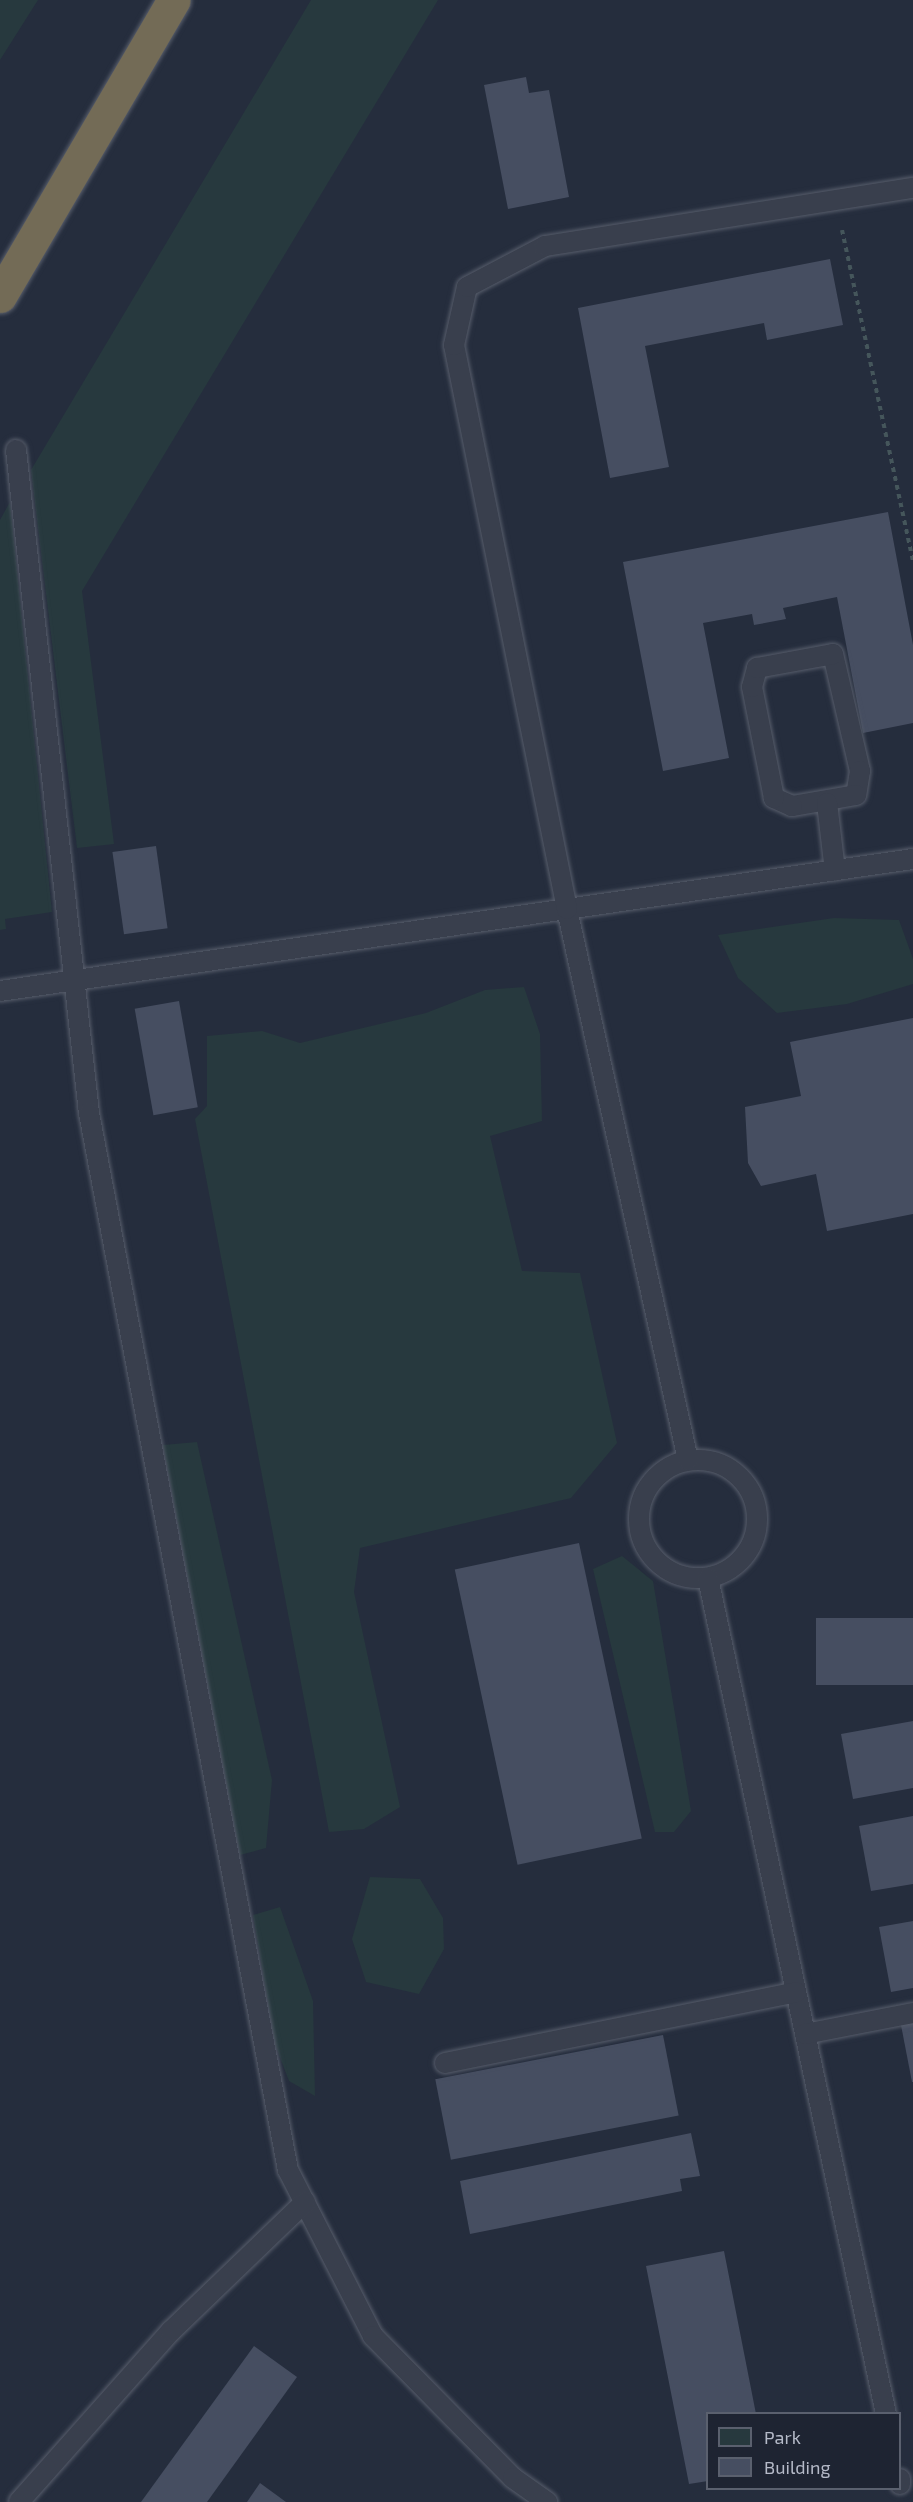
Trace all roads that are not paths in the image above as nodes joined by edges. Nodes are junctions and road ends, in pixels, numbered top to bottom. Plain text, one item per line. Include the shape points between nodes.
1 (174, 0) edge
2 (913, 188) edge
3 (0, 296) edge
4 (16, 450) dead end
5 (826, 803) junction
6 (913, 859) edge
7 (835, 870) junction
8 (567, 909) junction
9 (73, 980) junction
10 (0, 991) edge
11 (688, 1460) junction
12 (708, 1578) junction
13 (796, 1992) junction
14 (913, 2013) edge
15 (805, 2034) junction
16 (445, 2063) dead end
17 (305, 2202) junction
18 (886, 2412) edge
19 (19, 2502) edge
20 (547, 2502) edge

1 - 3 highway
2 - 8 lane via 837,203 544,246 467,287 454,345
4 - 9 lane
5 - 5 lane via 792,806 774,798 752,687 757,668 833,654 860,771 856,795
5 - 7 lane
6 - 7 lane
7 - 8 lane
8 - 9 lane
8 - 11 lane
9 - 10 lane
9 - 17 lane via 89,1113 288,2170
11 - 12 lane via 707,1460 739,1476 757,1508 757,1527 741,1561
11 - 12 lane via 670,1466 644,1492 639,1529 645,1546 671,1573
12 - 13 lane
13 - 15 lane
13 - 16 lane
14 - 15 lane
15 - 18 lane
17 - 19 lane via 171,2331
17 - 20 lane via 373,2336 513,2478

